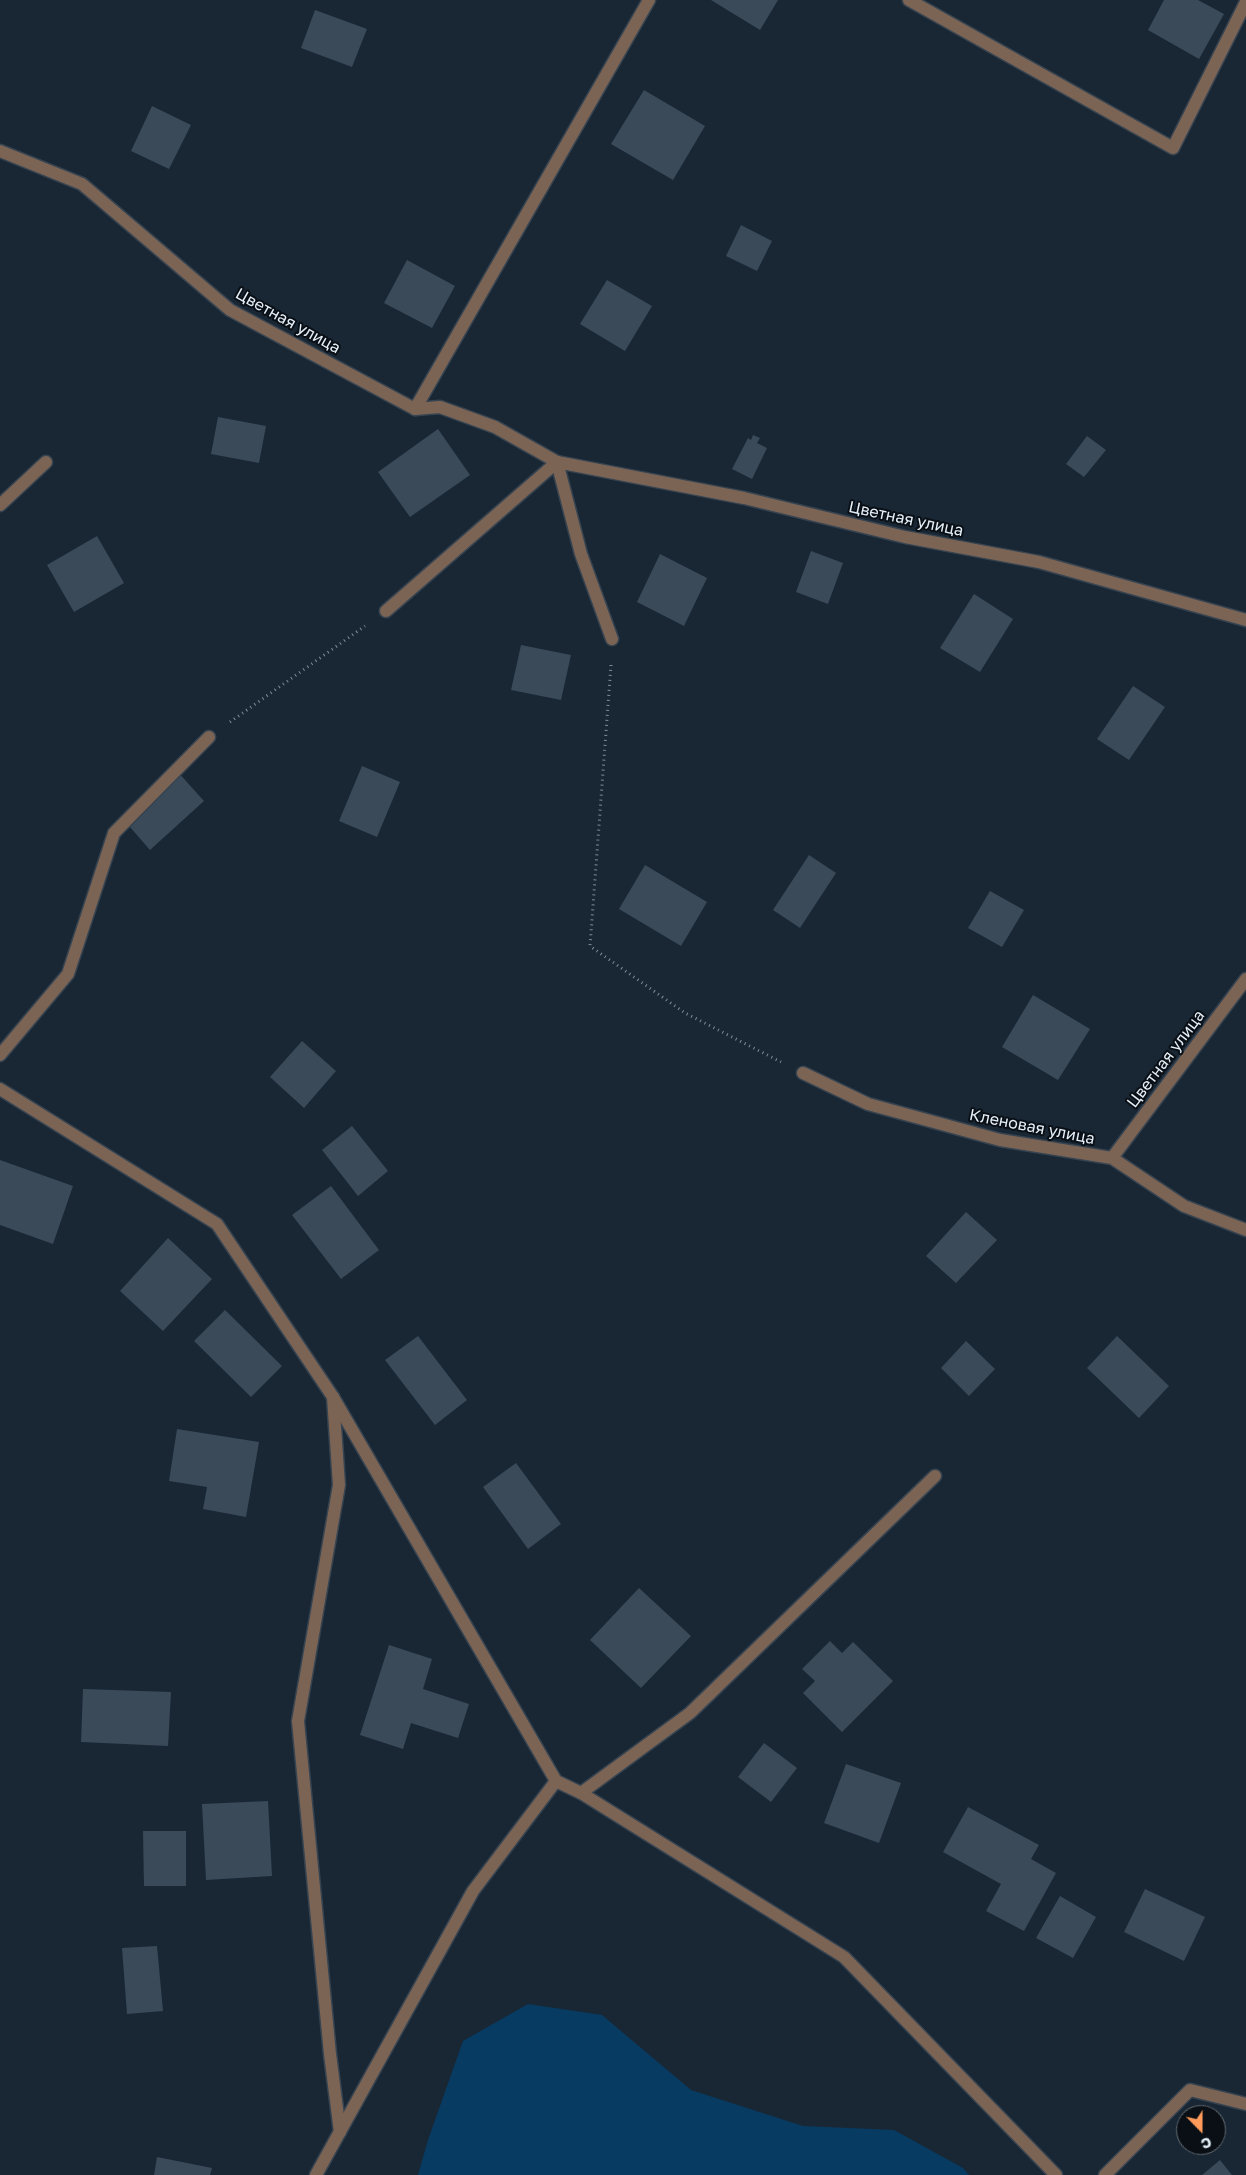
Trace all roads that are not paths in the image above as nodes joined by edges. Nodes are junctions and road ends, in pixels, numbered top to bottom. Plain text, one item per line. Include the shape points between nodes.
1 (649, 0) edge
2 (909, 0) edge
3 (1246, 2) edge
4 (0, 150) edge
5 (415, 409) junction
6 (46, 462) dead end
7 (557, 462) junction
8 (0, 505) edge
9 (386, 611) road end
10 (1246, 620) edge
11 (612, 639) road end
12 (209, 737) road end
13 (1246, 979) edge
14 (0, 1055) edge
15 (803, 1073) road end
16 (0, 1089) edge
17 (1112, 1158) junction
18 (1246, 1230) edge
19 (333, 1397) junction
20 (935, 1476) dead end
21 (556, 1780) junction
22 (581, 1794) junction
23 (1246, 2104) edge
24 (340, 2132) junction
25 (316, 2175) edge
26 (1056, 2175) edge
27 (1105, 2175) edge

1 - 5 street
2 - 3 street via 1173,148
4 - 5 street, Цветная улица via 82,184 230,310
5 - 7 street, Цветная улица via 440,407 495,427
6 - 8 street
7 - 9 street
7 - 10 street, Цветная улица via 744,498 906,537 1039,562
7 - 11 street via 581,554
12 - 14 street via 114,832 68,974
13 - 17 street, Цветная улица
15 - 17 street, Кленовая улица via 878,1107 1000,1140
16 - 19 street via 217,1224
17 - 18 street, Кленовая улица via 1184,1206
19 - 21 street
19 - 24 street via 340,1485 298,1721
20 - 22 street via 690,1713
21 - 22 street
21 - 24 street via 473,1891
22 - 26 street via 844,1956
23 - 27 street via 1190,2090
24 - 25 street

